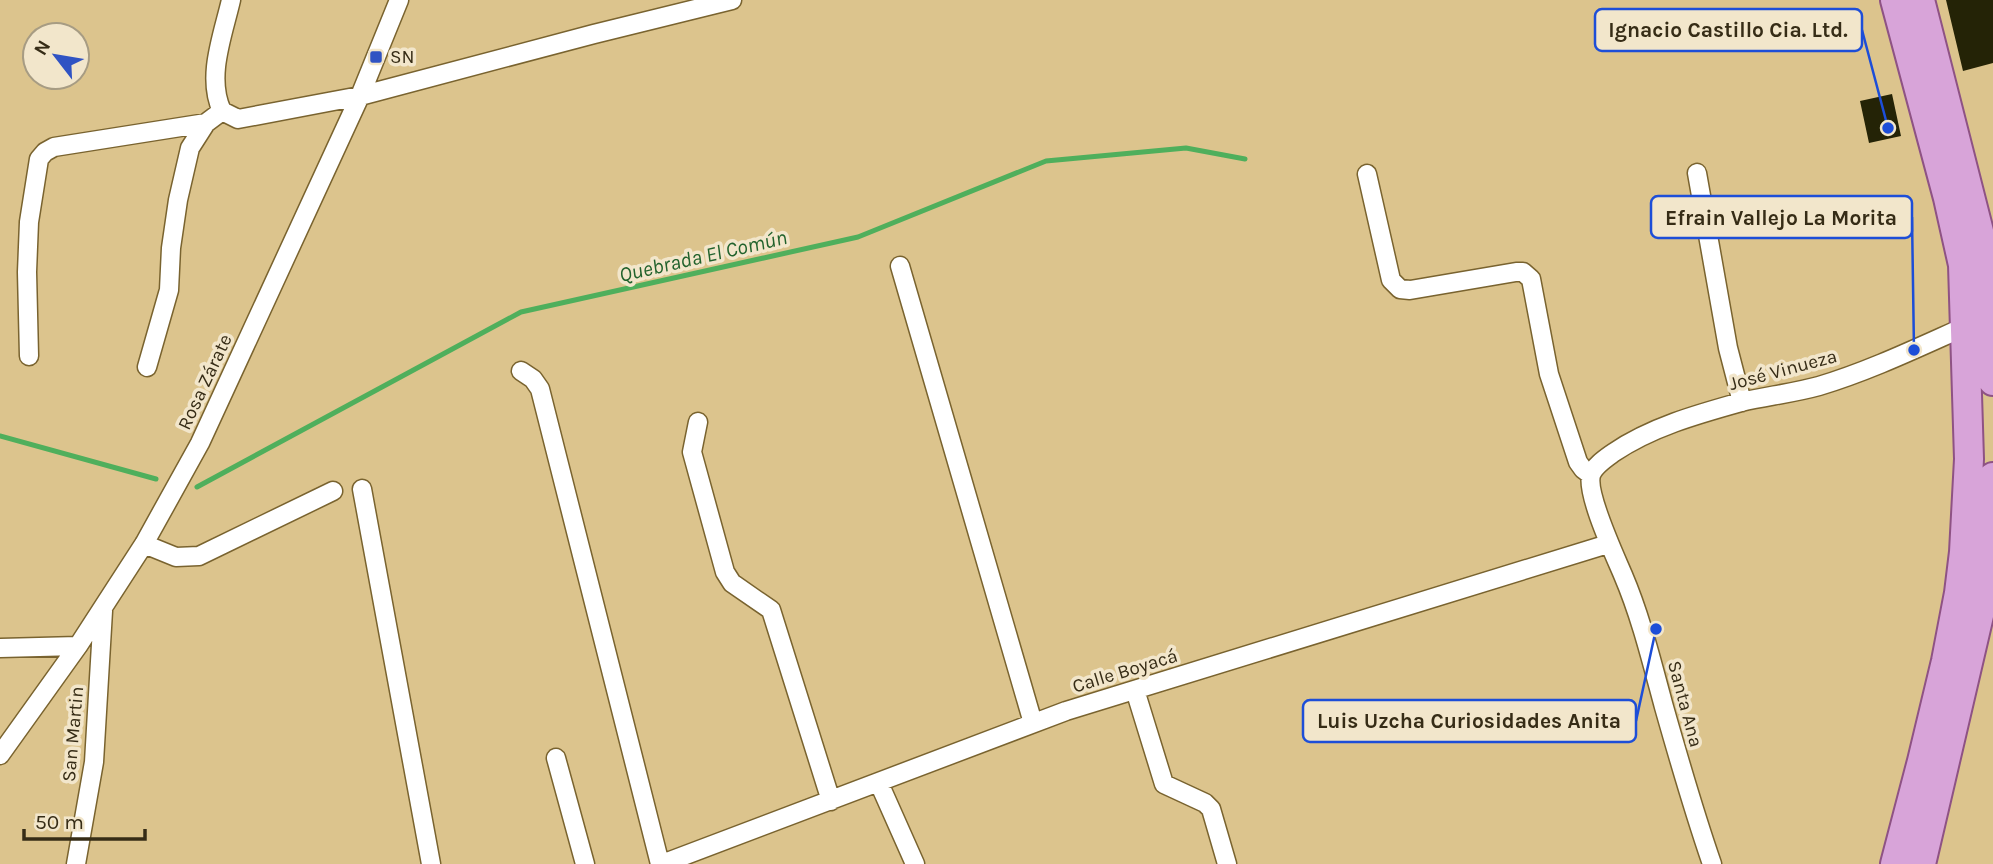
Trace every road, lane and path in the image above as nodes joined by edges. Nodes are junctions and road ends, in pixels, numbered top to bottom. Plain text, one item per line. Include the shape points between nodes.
1 (231, 0) edge
2 (399, 0) edge
3 (732, 0) edge
4 (1895, 0) edge
5 (1920, 0) edge
6 (360, 96) junction
7 (230, 115) junction
8 (206, 123) junction
9 (1697, 173) dead end
10 (1367, 174) dead end
11 (900, 265) dead end
12 (1992, 314) edge
13 (1965, 326) junction
14 (29, 356) dead end
15 (147, 367) dead end
16 (521, 371) dead end
17 (1993, 381) edge
18 (1742, 402) junction
19 (698, 422) dead end
20 (1591, 475) junction
21 (1993, 477) edge
22 (362, 489) dead end
23 (332, 491) dead end
24 (144, 544) junction
25 (1608, 544) junction
26 (103, 607) junction
27 (78, 646) junction
28 (0, 648) edge
29 (1135, 690) junction
30 (1033, 723) junction
31 (0, 755) edge
32 (556, 758) dead end
33 (879, 783) junction
34 (831, 801) junction
35 (76, 864) edge
36 (431, 864) edge
37 (584, 864) edge
38 (661, 864) edge
39 (915, 864) edge
40 (1227, 864) edge
41 (1712, 864) edge
42 (1895, 864) edge
43 (1921, 864) edge

1 - 7 street via 214,76 216,98
2 - 6 street, Rosa Zárate
3 - 6 street
4 - 13 main road via 1964,265
5 - 12 main road via 1986,259
6 - 7 street
6 - 24 street, Rosa Zárate via 200,443
7 - 8 street
8 - 14 street via 54,147 39,159 29,222
8 - 15 street via 190,148 178,201 169,289
9 - 18 street
10 - 20 street via 1391,280 1400,289 1516,272 1531,279 1549,374 1578,461
11 - 30 street
12 - 13 street, José Vinueza
12 - 17 main road
13 - 18 street, José Vinueza via 1891,360 1818,386
13 - 42 main road via 1968,487 1959,593
16 - 38 street via 540,389
18 - 20 street, José Vinueza via 1644,435 1608,457
19 - 34 street via 692,452 725,572 732,583 771,610
20 - 25 street, Santa Ana
21 - 43 main road via 1984,594
22 - 36 street
23 - 24 street via 199,556 176,556
24 - 26 street, Rosa Zárate
25 - 29 street, Calle Boyacá
25 - 41 street, Santa Ana via 1636,608
26 - 27 street, Rosa Zárate
26 - 35 street, San Martin via 94,762
27 - 28 street
27 - 31 street, Rosa Zárate
29 - 30 street, Calle Boyacá
29 - 40 street via 1164,784 1211,809
30 - 33 street, Calle Boyacá
32 - 37 street
33 - 34 street, Calle Boyacá
33 - 39 street
34 - 38 street, Calle Boyacá

